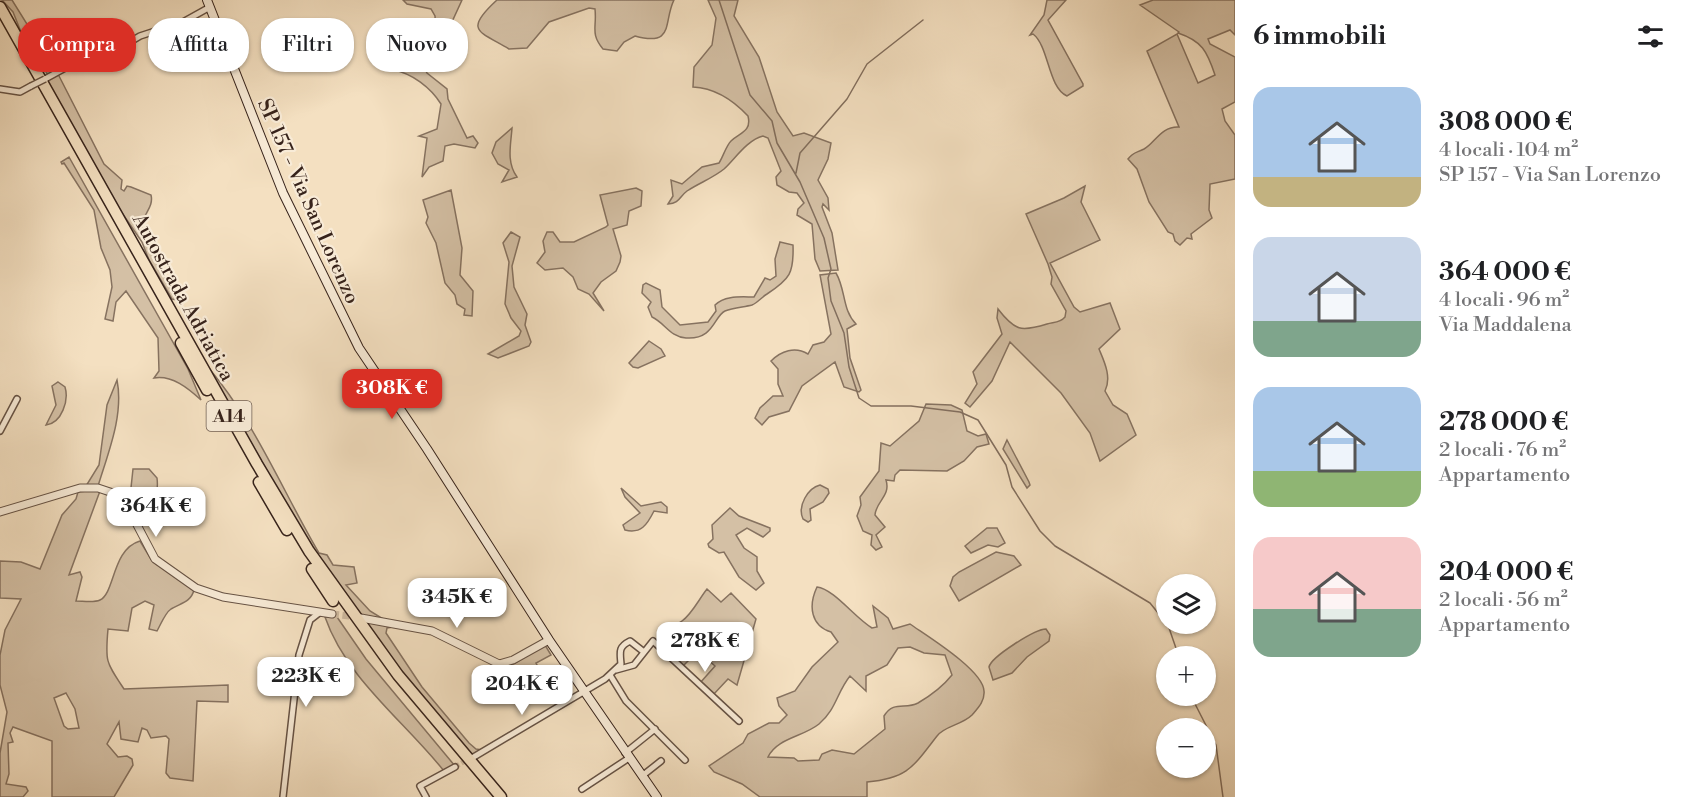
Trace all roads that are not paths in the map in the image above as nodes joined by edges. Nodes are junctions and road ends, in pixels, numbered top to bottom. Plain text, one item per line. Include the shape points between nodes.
1 (208, 4) edge
2 (0, 7) edge
3 (0, 21) edge
4 (0, 89) edge
5 (16, 399) dead end
6 (0, 431) edge
7 (0, 512) edge
8 (319, 613) junction
9 (332, 614) tunnel mouth
10 (361, 618) tunnel mouth
11 (549, 640) junction
12 (644, 652) junction
13 (616, 670) junction
14 (610, 675) junction
15 (584, 693) junction
16 (739, 721) dead end
17 (655, 729) junction
18 (627, 755) junction
19 (472, 758) tunnel mouth
20 (685, 760) dead end
21 (661, 761) dead end
22 (455, 767) tunnel mouth
23 (642, 776) junction
24 (582, 789) dead end
25 (283, 797) edge
26 (426, 797) edge
27 (491, 797) edge
28 (501, 797) edge
29 (657, 797) edge

1 - 4 street, bridge via 183,22 67,67 20,92
1 - 11 main road, SP 157 - Via San Lorenzo via 288,203 356,344
2 - 28 highway, Autostrada Adriatica / A14 via 304,543 376,648
3 - 27 highway, Autostrada Adriatica / A14 via 298,547 382,667
5 - 6 street
7 - 8 street via 80,488 98,488 125,502 155,560 195,588 223,597
8 - 9 street
8 - 25 street via 310,620 299,655
10 - 11 street via 432,631 499,664
11 - 15 main road, SP 157 - Via San Lorenzo
12 - 13 street via 634,665
12 - 13 street via 630,641 622,645 621,664
12 - 16 street via 653,641
13 - 14 street
14 - 15 street
14 - 17 street via 626,700
15 - 18 main road, SP 157 - Via San Lorenzo
15 - 19 street
17 - 18 street
17 - 20 street
18 - 23 main road, SP 157 - Via San Lorenzo
18 - 24 street
21 - 23 street
22 - 26 street via 420,786
23 - 29 main road, SP 157 - Via San Lorenzo

